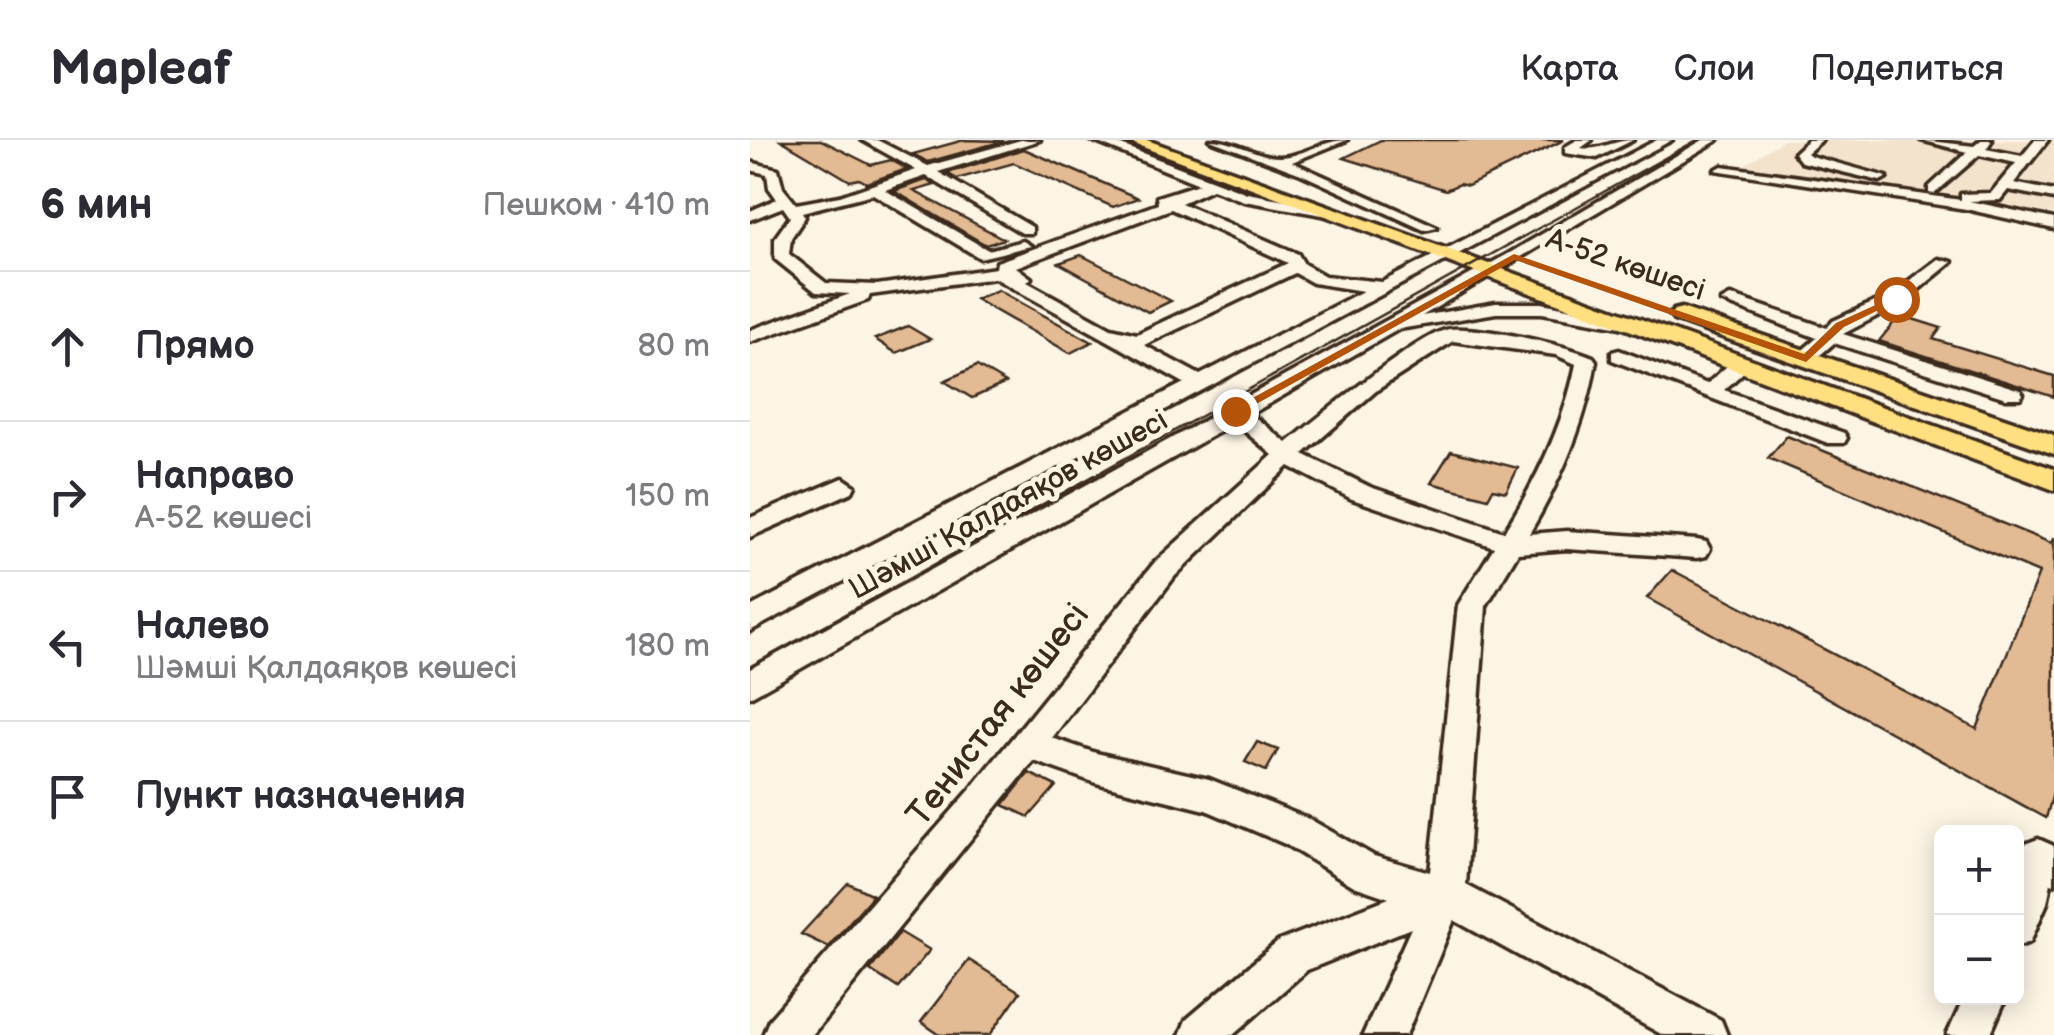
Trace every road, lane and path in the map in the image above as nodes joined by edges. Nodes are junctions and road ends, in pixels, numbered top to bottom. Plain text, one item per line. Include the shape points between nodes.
1 (868, 140) edge
2 (1034, 140) edge
3 (1097, 140) edge
4 (1132, 140) edge
5 (1178, 140) edge
6 (1216, 140) edge
7 (1292, 140) edge
8 (1342, 140) edge
9 (1586, 140) edge
10 (1626, 140) edge
11 (1665, 140) edge
12 (1712, 140) edge
13 (1816, 140) edge
14 (1927, 140) edge
15 (2015, 140) edge
16 (2040, 142) edge
17 (1982, 145) edge
18 (1271, 146) dead end
19 (1315, 148) junction
20 (1253, 153) junction
21 (2025, 161) junction
22 (1278, 162) junction
23 (750, 166) edge
24 (926, 170) junction
25 (1722, 170) dead end
26 (2006, 184) junction
27 (1212, 185) junction
28 (870, 188) junction
29 (1934, 190) junction
30 (2054, 195) edge
31 (1172, 199) junction
32 (790, 205) junction
33 (1328, 212) junction
34 (750, 216) edge
35 (2054, 224) edge
36 (1429, 226) junction
37 (1027, 230) dead end
38 (1474, 242) junction
39 (1448, 255) junction
40 (1514, 257) junction
41 (1944, 262) dead end
42 (1295, 266) junction
43 (1550, 270) dead end
44 (1486, 271) junction
45 (1385, 287) junction
46 (877, 290) junction
47 (1436, 297) junction
48 (1730, 301) dead end
49 (1658, 319) junction
50 (1379, 329) junction
51 (750, 336) edge
52 (1831, 336) junction
53 (1619, 356) dead end
54 (1806, 358) junction
55 (1742, 363) junction
56 (1200, 384) junction
57 (1710, 392) junction
58 (2013, 394) dead end
59 (1235, 411) junction
60 (1836, 438) dead end
61 (2054, 446) edge
62 (1287, 456) junction
63 (2054, 480) edge
64 (842, 486) dead end
65 (750, 528) edge
66 (1512, 544) junction
67 (1697, 549) dead end
68 (750, 620) edge
69 (750, 684) edge
70 (1027, 744) junction
71 (2054, 866) edge
72 (1446, 895) junction
73 (2022, 915) edge
74 (1982, 1005) edge
75 (784, 1035) edge
76 (1202, 1035) edge
77 (1384, 1035) edge
78 (1706, 1035) edge
79 (1968, 1035) edge

1 - 24 street
2 - 24 street
3 - 27 street
4 - 33 main road, А-52 көшесі
5 - 36 main road, А-52 көшесі
6 - 20 street
7 - 19 street
8 - 19 street
9 - 10 street via 1570,150 1598,154
11 - 38 street, Шәмші Қалдаяқов көшесі
12 - 40 street, Шәмші Қалдаяқов көшесі
13 - 29 street via 1800,153 1806,159
14 - 17 street
15 - 16 street
16 - 21 street
17 - 21 street
17 - 29 street
18 - 20 street
19 - 22 street
20 - 22 street
21 - 26 street
22 - 36 street
23 - 32 street via 773,172
24 - 28 street
24 - 37 street
25 - 35 street
26 - 29 street via 1995,197
26 - 30 street
27 - 31 street
27 - 33 street
28 - 31 street via 986,255
28 - 32 street via 840,203
31 - 42 street via 1292,257
31 - 42 street via 1003,266 1137,341
32 - 34 street
32 - 46 street via 798,217 783,238 782,256 822,288
33 - 39 main road, А-52 көшесі
36 - 38 main road, А-52 көшесі
38 - 39 street, Шәмші Қалдаяқов көшесі
38 - 40 main road, А-52 көшесі
39 - 44 main road, А-52 көшесі
39 - 45 street, Шәмші Қалдаяқов көшесі
40 - 43 main road, А-52 көшесі
40 - 44 street, Шәмші Қалдаяқов көшесі
41 - 52 street
42 - 45 street via 1346,285
44 - 47 street, Шәмші Қалдаяқов көшесі
44 - 49 main road, А-52 көшесі
45 - 47 street
45 - 56 street, Шәмші Қалдаяқов көшесі
46 - 51 street
46 - 56 street via 998,273
47 - 50 street, Шәмші Қалдаяқов көшесі
48 - 52 street
49 - 50 street via 1496,308
49 - 54 main road, А-52 көшесі
49 - 55 main road, А-52 көшесі
50 - 59 street, Шәмші Қалдаяқов көшесі
52 - 54 street
52 - 58 street
53 - 57 street
54 - 61 main road, А-52 көшесі
55 - 57 street
55 - 63 main road, А-52 көшесі
56 - 68 street, Шәмші Қалдаяқов көшесі
57 - 60 street
59 - 62 street
59 - 69 street, Шәмші Қалдаяқов көшесі
62 - 66 street via 1362,493
62 - 66 street, Тенистая көшесі via 1370,386 1450,335 1560,350 1586,360 1544,488
62 - 70 street, Тенистая көшесі via 1165,569
64 - 65 street
66 - 67 street via 1568,540
66 - 72 street via 1472,605
70 - 72 street via 1209,795 1298,832 1367,873
70 - 75 street, Тенистая көшесі
71 - 73 street via 2038,856
72 - 76 street via 1292,955
72 - 77 street
72 - 78 street
74 - 79 street

